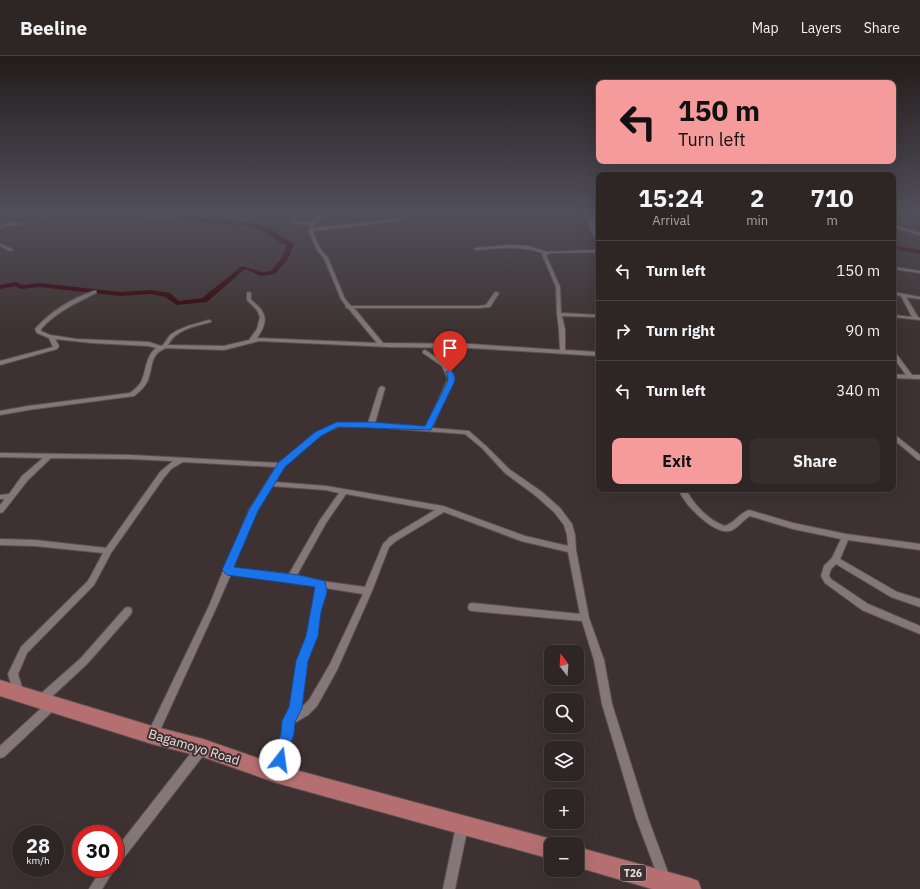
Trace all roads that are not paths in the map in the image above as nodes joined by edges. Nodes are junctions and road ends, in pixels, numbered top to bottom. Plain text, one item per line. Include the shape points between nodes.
1 (322, 253) edge
2 (545, 253) edge
3 (896, 268) edge
4 (920, 272) edge
5 (94, 292) dead end
6 (249, 292) dead end
7 (497, 293) dead end
8 (896, 294) edge
9 (903, 295) junction
10 (920, 298) edge
11 (348, 307) junction
12 (559, 314) junction
13 (596, 316) edge
14 (896, 316) edge
15 (918, 319) edge
16 (209, 321) dead end
17 (50, 337) junction
18 (252, 340) junction
19 (381, 344) junction
20 (162, 346) junction
21 (563, 350) junction
22 (425, 352) dead end
23 (596, 354) edge
24 (896, 357) edge
25 (0, 364) edge
26 (896, 376) edge
27 (911, 377) junction
28 (920, 377) edge
29 (382, 388) dead end
30 (0, 413) edge
31 (371, 425) junction
32 (428, 429) junction
33 (896, 438) edge
34 (0, 455) edge
35 (48, 457) junction
36 (920, 458) edge
37 (180, 460) junction
38 (281, 466) junction
39 (270, 484) junction
40 (344, 491) junction
41 (684, 492) edge
42 (11, 496) junction
43 (0, 497) edge
44 (443, 509) junction
45 (0, 510) edge
46 (846, 537) junction
47 (0, 542) edge
48 (920, 547) edge
49 (572, 550) junction
50 (108, 551) junction
51 (835, 560) junction
52 (227, 570) junction
53 (291, 578) junction
54 (321, 584) junction
55 (368, 590) junction
56 (920, 604) edge
57 (472, 607) dead end
58 (128, 611) dead end
59 (585, 618) junction
60 (920, 630) edge
61 (0, 688) edge
62 (19, 694) junction
63 (48, 702) junction
64 (288, 721) junction
65 (152, 735) junction
66 (203, 748) junction
67 (0, 753) edge
68 (277, 774) junction
69 (462, 824) junction
70 (544, 847) edge
71 (124, 848) edge
72 (584, 858) edge
73 (104, 877) edge
74 (666, 882) junction
75 (95, 889) edge
76 (449, 889) edge
77 (690, 889) edge

1 - 11 street
2 - 12 street via 558,287
3 - 4 street
5 - 17 street via 61,309 41,326 39,332
6 - 18 street via 248,300 258,307 262,316 261,328
7 - 11 street via 488,306 479,307
8 - 9 street
9 - 10 street
9 - 15 street
11 - 19 street
12 - 13 street
12 - 21 street
14 - 15 street
16 - 20 street via 171,335
17 - 20 street
17 - 25 street via 55,348
18 - 19 street
18 - 20 street via 224,348
19 - 21 street
20 - 30 street via 151,353 144,383 139,391 132,395
21 - 23 street
22 - 32 street via 444,365 452,378
24 - 27 street
26 - 27 street
27 - 28 street
29 - 31 street
31 - 32 street
31 - 38 street via 345,424 328,428 302,446
32 - 49 street via 458,430 474,437 507,472 564,516 571,534
33 - 36 street
34 - 35 street
35 - 37 street
35 - 42 street via 25,478
37 - 38 street
37 - 50 street via 164,470
38 - 39 street
39 - 40 street
39 - 52 street via 253,510
40 - 44 street
40 - 53 street
41 - 46 street via 693,506 723,528 728,528 749,513 793,526
42 - 43 street
42 - 45 street
44 - 49 street via 524,539
44 - 55 street via 388,543
46 - 48 street
46 - 51 street
47 - 50 street
49 - 59 street
50 - 62 street via 91,583 24,650 13,674
51 - 56 street via 894,595
51 - 60 street via 827,568 825,576 828,581 865,607
52 - 53 street
52 - 65 street via 213,606
53 - 54 street
54 - 55 street
54 - 64 street via 312,636 302,661 296,708
55 - 64 street via 334,667 313,703 304,712
57 - 59 street
58 - 63 street
59 - 74 street via 599,660 607,704 622,753 642,818
61 - 62 highway, Bagamoyo Road
62 - 63 highway, Bagamoyo Road
63 - 65 highway, Bagamoyo Road
63 - 67 street
64 - 68 street
65 - 66 highway, Bagamoyo Road
66 - 68 highway, Bagamoyo Road
66 - 71 street
68 - 69 highway, Bagamoyo Road
69 - 70 highway, Bagamoyo Road
69 - 76 street
72 - 74 highway, T26
73 - 75 street
74 - 77 highway, T26

